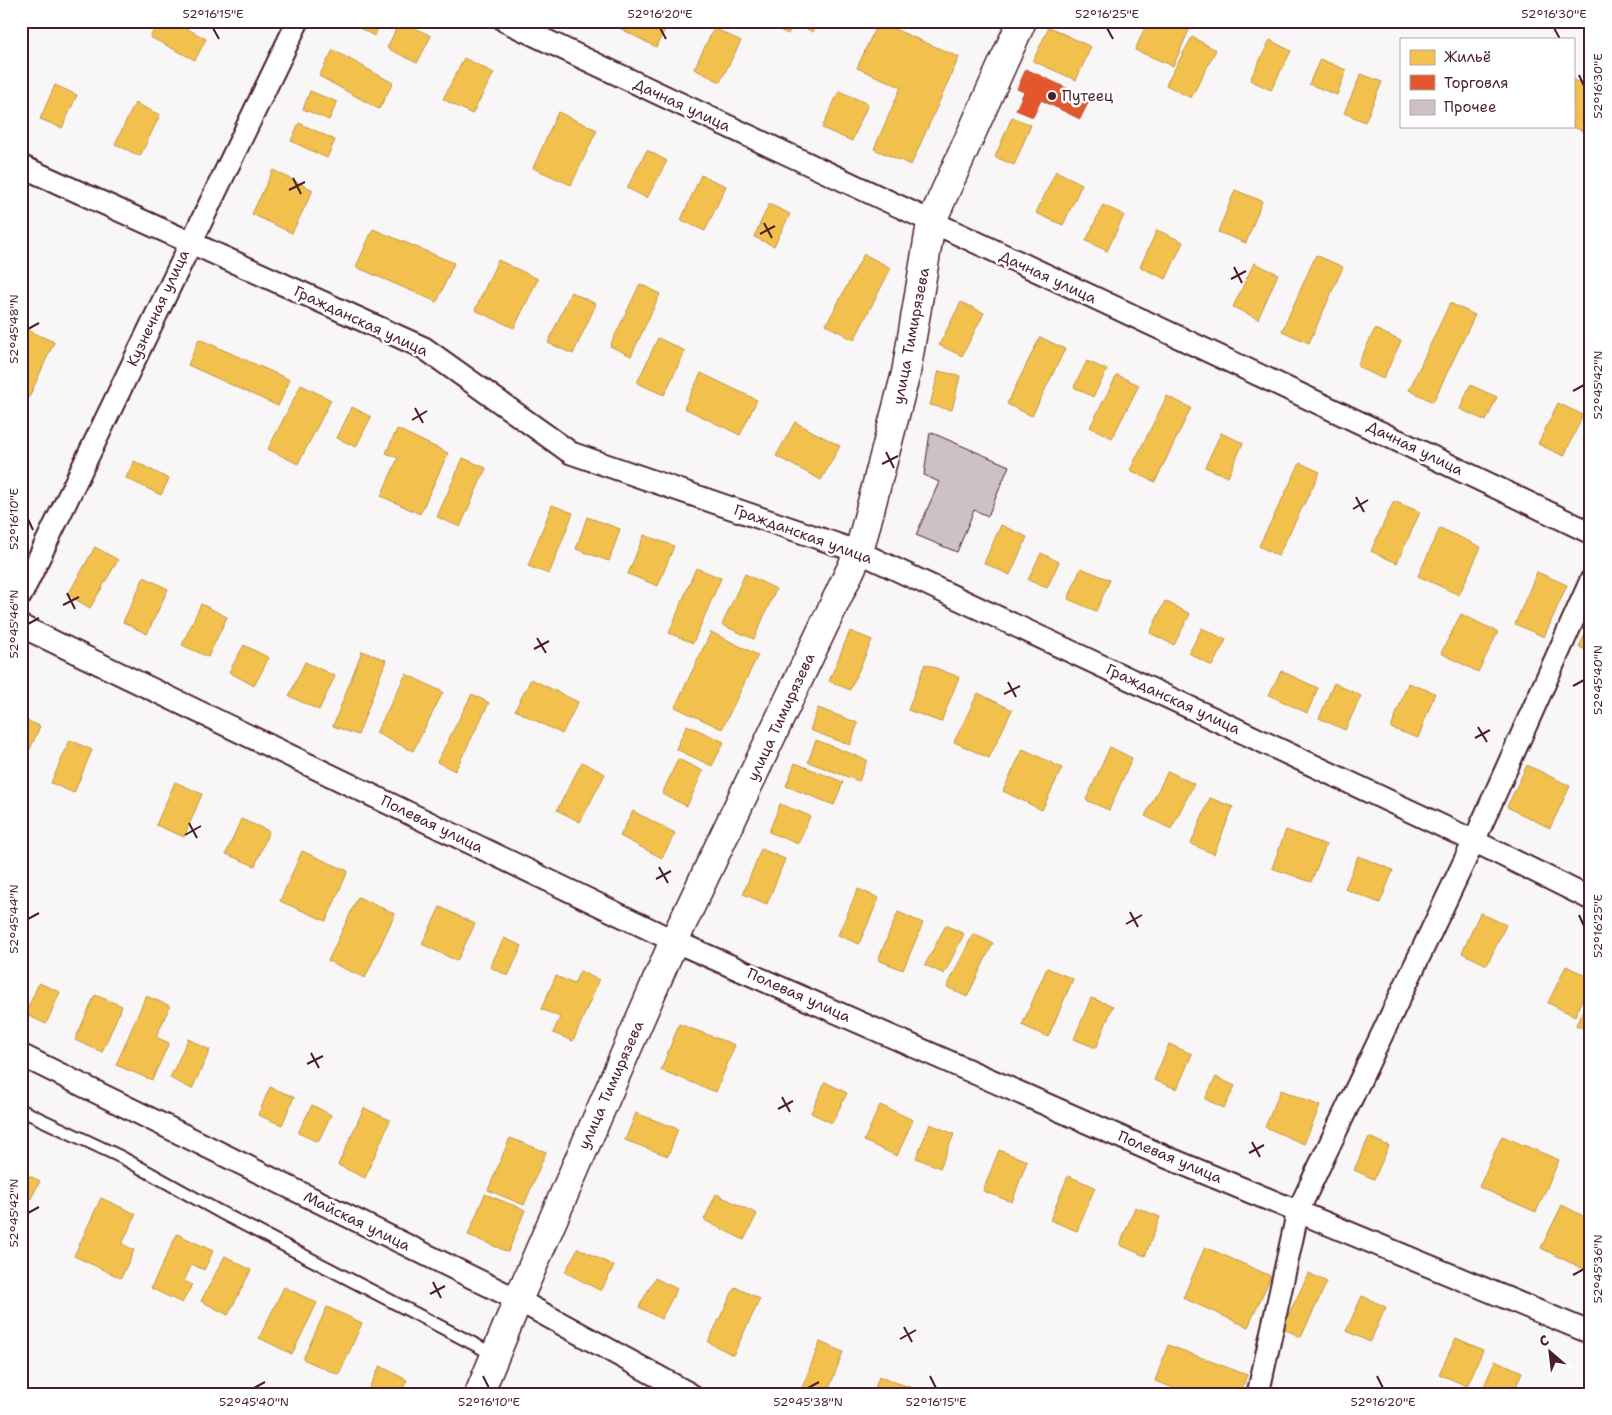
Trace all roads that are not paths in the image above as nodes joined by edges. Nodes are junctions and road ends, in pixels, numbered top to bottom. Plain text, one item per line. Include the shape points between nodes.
1 (298, 21) edge
2 (505, 21) edge
3 (1022, 21) edge
4 (21, 166) edge
5 (932, 223) junction
6 (190, 242) junction
7 (1591, 533) edge
8 (859, 552) junction
9 (1591, 580) edge
10 (21, 595) edge
11 (21, 626) edge
12 (1474, 841) junction
13 (1591, 899) edge
14 (674, 941) junction
15 (21, 1054) edge
16 (21, 1110) edge
17 (1298, 1211) junction
18 (518, 1300) junction
19 (1591, 1333) edge
20 (495, 1355) junction
21 (479, 1394) edge
22 (690, 1394) edge
23 (1258, 1394) edge

1 - 6 street, Кузнечная улица
2 - 5 street, Дачная улица
3 - 5 main road, улица Тимирязева
4 - 6 street, Гражданская улица
5 - 7 street, Дачная улица via 1304,394
5 - 8 main road, улица Тимирязева via 906,373
6 - 8 street, Гражданская улица via 424,348 571,454
6 - 10 street, Кузнечная улица
8 - 12 street, Гражданская улица
8 - 14 main road, улица Тимирязева
9 - 12 street
11 - 14 street, Полевая улица
12 - 13 street, Гражданская улица
12 - 17 street
14 - 17 street, Полевая улица via 1166,1157
14 - 18 main road, улица Тимирязева
15 - 18 street, Майская улица
16 - 20 lane via 121,1157
17 - 19 street, Полевая улица
17 - 23 street
18 - 20 main road, улица Тимирязева
18 - 22 street, Майская улица
20 - 21 main road, улица Тимирязева

